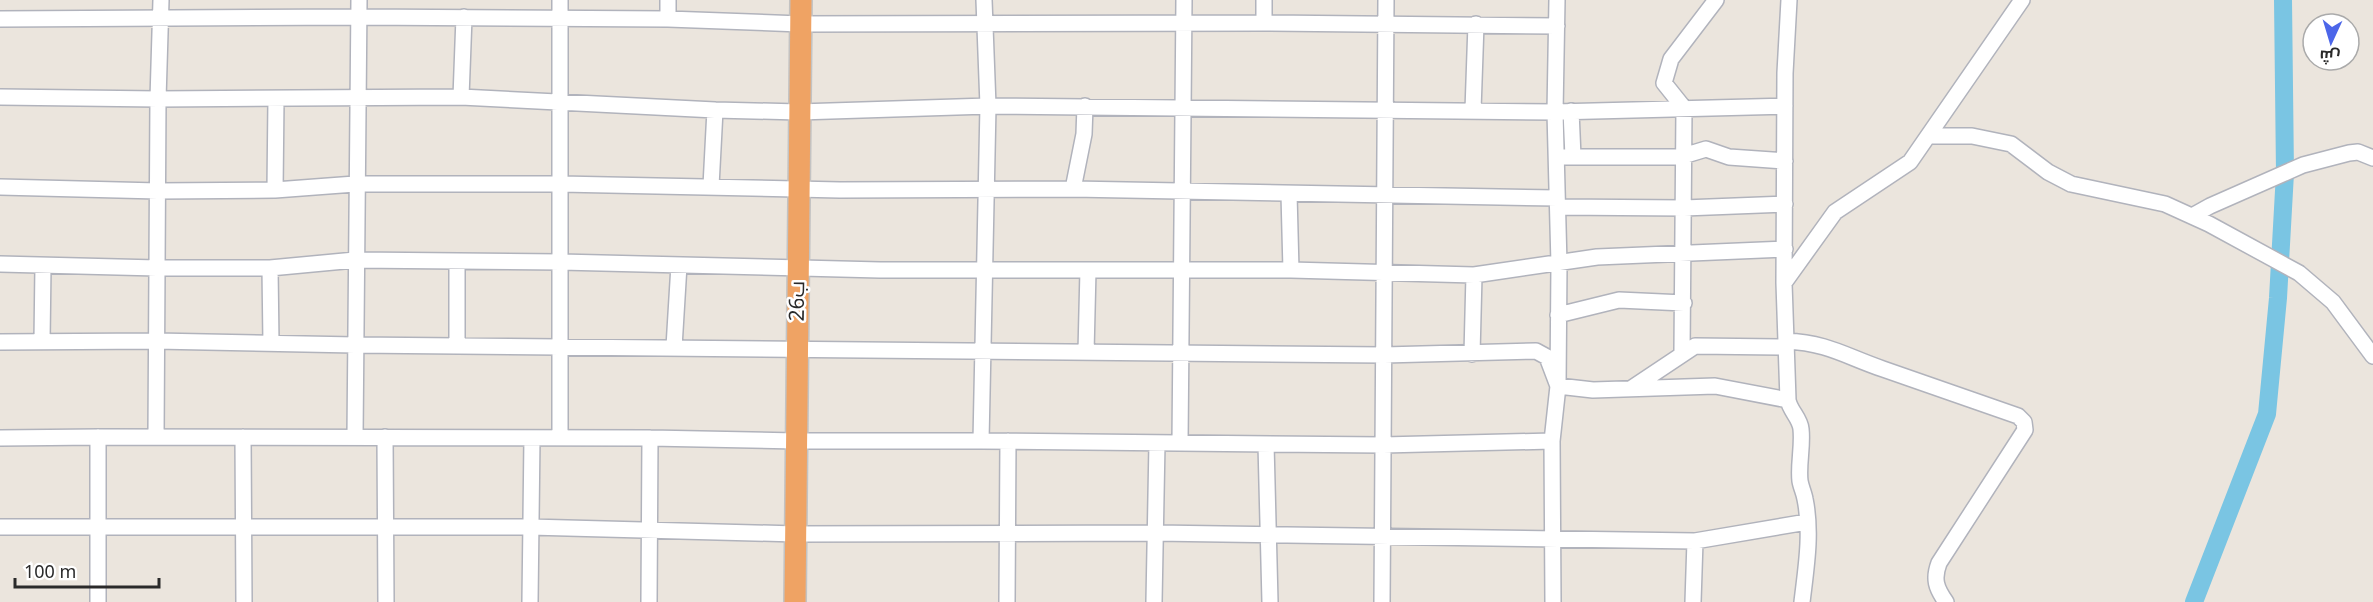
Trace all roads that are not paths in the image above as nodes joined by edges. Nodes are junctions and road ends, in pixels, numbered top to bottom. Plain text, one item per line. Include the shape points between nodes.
1 (161, 0) edge
2 (359, 0) edge
3 (560, 0) edge
4 (668, 0) edge
5 (801, 0) edge
6 (984, 0) edge
7 (1184, 0) edge
8 (1264, 0) edge
9 (1386, 0) edge
10 (1557, 0) edge
11 (1716, 0) edge
12 (1789, 0) edge
13 (2022, 0) edge
14 (359, 17) junction
15 (160, 18) junction
16 (464, 18) junction
17 (560, 18) junction
18 (0, 19) edge
19 (668, 19) junction
20 (1183, 23) junction
21 (1264, 23) junction
22 (1385, 23) junction
23 (801, 24) junction
24 (983, 24) junction
25 (1476, 24) junction
26 (1557, 26) junction
27 (0, 97) edge
28 (461, 97) junction
29 (359, 98) junction
30 (158, 99) junction
31 (276, 99) junction
32 (561, 101) junction
33 (988, 106) junction
34 (1085, 106) junction
35 (1785, 106) junction
36 (1183, 107) junction
37 (1684, 108) junction
38 (1385, 109) junction
39 (715, 110) junction
40 (1473, 110) junction
41 (1570, 111) junction
42 (799, 112) junction
43 (1555, 112) junction
44 (1928, 136) junction
45 (1557, 157) junction
46 (1573, 157) junction
47 (1683, 157) junction
48 (2373, 158) edge
49 (1785, 160) junction
50 (356, 184) junction
51 (561, 184) junction
52 (711, 186) junction
53 (0, 187) edge
54 (798, 189) junction
55 (1073, 189) junction
56 (275, 190) junction
57 (1182, 190) junction
58 (158, 191) junction
59 (986, 191) junction
60 (1290, 194) junction
61 (1384, 195) junction
62 (1558, 203) junction
63 (1785, 204) junction
64 (1684, 208) junction
65 (2193, 216) junction
66 (1785, 249) junction
67 (1684, 254) junction
68 (355, 260) junction
69 (457, 261) junction
70 (561, 262) junction
71 (0, 264) edge
72 (1559, 264) junction
73 (678, 265) junction
74 (43, 266) junction
75 (157, 268) junction
76 (270, 268) junction
77 (798, 268) junction
78 (1088, 270) junction
79 (1291, 270) junction
80 (984, 271) junction
81 (1182, 271) junction
82 (1384, 273) junction
83 (1474, 275) junction
84 (1784, 283) junction
85 (1684, 303) junction
86 (1557, 315) junction
87 (156, 340) junction
88 (42, 341) junction
89 (0, 342) edge
90 (271, 344) junction
91 (1786, 344) junction
92 (355, 345) junction
93 (457, 346) junction
94 (561, 347) junction
95 (674, 347) junction
96 (797, 348) junction
97 (983, 351) junction
98 (1086, 352) junction
99 (1682, 352) junction
100 (1181, 354) junction
101 (1472, 354) junction
102 (1384, 355) junction
103 (2373, 356) edge
104 (1558, 386) junction
105 (1632, 388) junction
106 (1788, 400) junction
107 (98, 436) junction
108 (156, 437) junction
109 (243, 437) junction
110 (355, 437) junction
111 (385, 437) junction
112 (0, 438) edge
113 (532, 438) junction
114 (560, 438) junction
115 (650, 438) junction
116 (796, 441) junction
117 (981, 441) junction
118 (1008, 441) junction
119 (1552, 441) junction
120 (1157, 443) junction
121 (1180, 443) junction
122 (1266, 444) junction
123 (1383, 445) junction
124 (1807, 522) junction
125 (0, 527) edge
126 (97, 527) junction
127 (244, 527) junction
128 (386, 527) junction
129 (530, 527) junction
130 (650, 529) junction
131 (1008, 533) junction
132 (1156, 533) junction
133 (796, 534) junction
134 (1267, 534) junction
135 (1382, 538) junction
136 (1553, 539) junction
137 (1695, 541) junction
138 (98, 602) edge
139 (244, 602) edge
140 (386, 602) edge
141 (530, 602) edge
142 (649, 602) edge
143 (795, 602) edge
144 (1006, 602) edge
145 (1154, 602) edge
146 (1270, 602) edge
147 (1382, 602) edge
148 (1553, 602) edge
149 (1693, 602) edge
150 (1802, 602) edge
151 (1946, 602) edge

1 - 15 street
2 - 14 street
3 - 17 street
4 - 19 street
5 - 23 highway, 26ب
6 - 24 street
7 - 20 street
8 - 21 street
9 - 22 street
10 - 26 street
11 - 37 street via 1671,58 1664,83
12 - 35 street
13 - 44 street
14 - 15 street
14 - 16 street
14 - 29 street
15 - 18 street
15 - 30 street
16 - 17 street
16 - 28 street
17 - 19 street
17 - 32 street
19 - 23 street
20 - 21 street
20 - 24 street
20 - 36 street
21 - 22 street
22 - 25 street
22 - 38 street
23 - 24 street
23 - 42 highway, 26ب
24 - 33 street
25 - 26 street
25 - 40 street
26 - 43 street
27 - 30 street
28 - 29 street
28 - 32 street
29 - 31 street
29 - 50 street
30 - 31 street
30 - 58 street
31 - 56 street
32 - 39 street
32 - 51 street
33 - 34 street
33 - 42 street
33 - 59 street
34 - 36 street
34 - 55 street via 1084,134
35 - 37 street
35 - 49 street
36 - 38 street
36 - 57 street
37 - 41 street
37 - 47 street
38 - 40 street
38 - 61 street
39 - 42 street
39 - 52 street
40 - 43 street
41 - 43 street
41 - 46 street
42 - 54 highway, 26ب
43 - 45 street
44 - 65 street via 1972,136 2011,144 2071,184 2165,204
44 - 84 street via 1910,162 1834,212
45 - 46 street
45 - 62 street
46 - 47 street
47 - 49 street via 1706,149 1729,157
47 - 64 street
48 - 65 street via 2358,152 2303,165
49 - 63 street
50 - 51 street
50 - 56 street
50 - 68 street
51 - 52 street
51 - 70 street
52 - 54 street
53 - 58 street
54 - 59 street
54 - 77 highway, 26ب
55 - 57 street
55 - 59 street
56 - 58 street
57 - 60 street
57 - 81 street
58 - 75 street
59 - 80 street
60 - 61 street
60 - 79 street
61 - 62 street
61 - 82 street
62 - 64 street
62 - 72 street
63 - 64 street
63 - 66 street
64 - 67 street
65 - 103 street via 2299,273 2333,302
66 - 67 street
66 - 84 street
67 - 72 street via 1597,257
67 - 85 street
68 - 69 street
68 - 76 street
68 - 92 street
69 - 70 street
69 - 93 street
70 - 73 street
70 - 94 street
71 - 74 street
72 - 83 street
72 - 86 street
73 - 77 street
73 - 95 street
74 - 75 street
74 - 88 street
75 - 76 street
75 - 87 street
76 - 90 street
77 - 80 street
77 - 96 highway, 26ب
78 - 80 street
78 - 81 street
78 - 98 street
79 - 81 street
79 - 82 street
80 - 97 street
81 - 100 street
82 - 83 street
82 - 102 street
83 - 101 street
84 - 91 street
85 - 86 street via 1619,300
85 - 99 street
86 - 104 street
87 - 88 street
87 - 90 street
87 - 108 street
88 - 89 street
90 - 92 street
91 - 99 street via 1695,346
91 - 106 street
91 - 151 street via 1814,343 1833,348 2018,416 2024,422 2025,430 1939,562 1937,588
92 - 93 street
92 - 110 street
93 - 94 street
94 - 95 street
94 - 114 street
95 - 96 street
96 - 97 street
96 - 116 highway, 26ب
97 - 98 street
97 - 117 street
98 - 100 street
99 - 105 street
100 - 102 street
100 - 121 street
101 - 102 street
101 - 104 street via 1536,351 1546,357
102 - 123 street
104 - 105 street via 1593,390
104 - 119 street
105 - 106 street via 1715,386
106 - 124 street via 1801,428 1800,483
107 - 108 street
107 - 112 street
107 - 126 street
108 - 109 street
109 - 110 street
109 - 127 street
110 - 111 street
111 - 113 street
111 - 128 street
113 - 114 street
113 - 129 street
114 - 115 street
115 - 116 street
115 - 130 street
116 - 117 street
116 - 133 highway, 26ب
117 - 118 street
118 - 120 street
118 - 131 street
119 - 123 street
119 - 136 street
120 - 121 street
120 - 132 street
121 - 122 street
122 - 123 street
122 - 134 street
123 - 135 street
124 - 137 street
124 - 150 street
125 - 126 street
126 - 127 street
126 - 138 street
127 - 128 street
127 - 139 street
128 - 129 street
128 - 140 street
129 - 130 street
129 - 141 street
130 - 133 street
130 - 142 street
131 - 132 street
131 - 133 street
131 - 144 street
132 - 134 street
132 - 145 street
133 - 143 highway, 26ب
134 - 135 street
134 - 146 street
135 - 136 street
135 - 147 street
136 - 137 street
136 - 148 street
137 - 149 street

